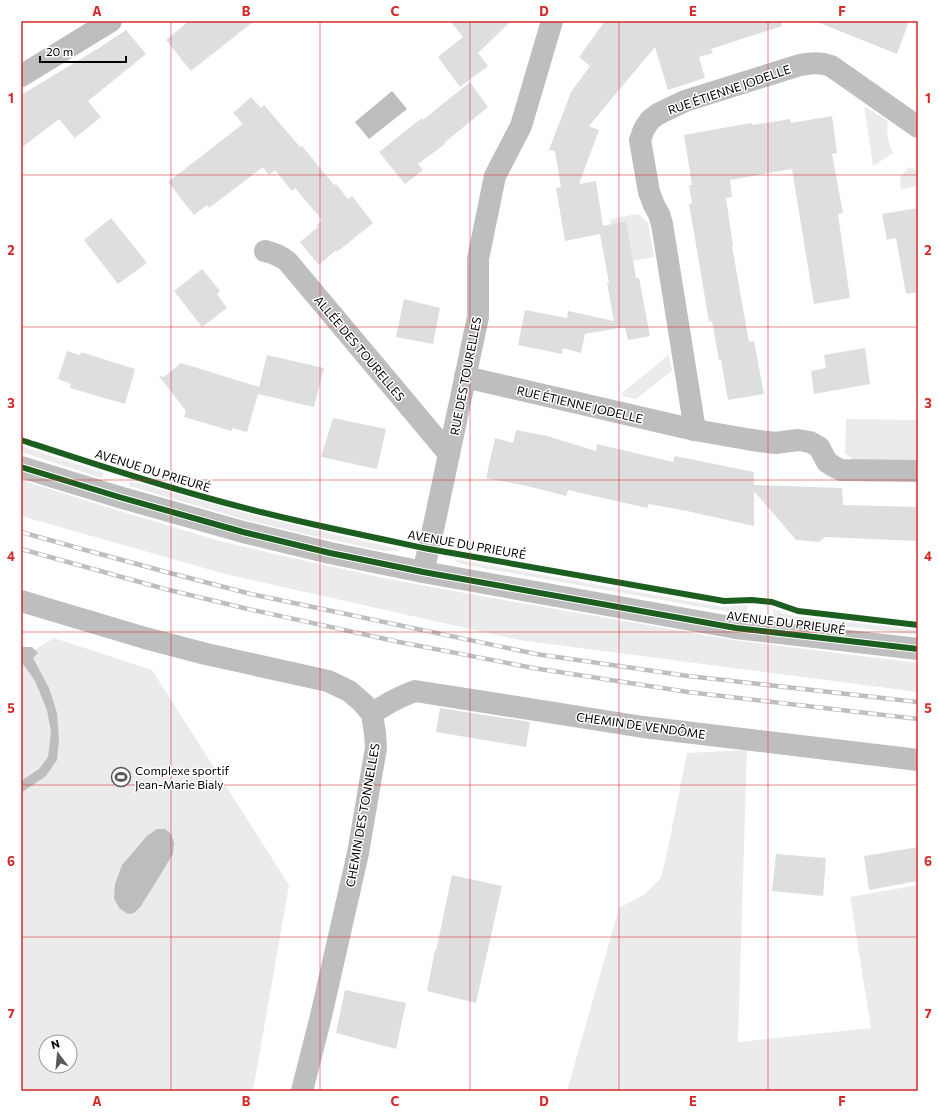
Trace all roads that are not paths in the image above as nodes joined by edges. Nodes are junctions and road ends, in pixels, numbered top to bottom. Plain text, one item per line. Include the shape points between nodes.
1 (112, 21) edge
2 (552, 21) edge
3 (21, 76) edge
4 (918, 127) edge
5 (265, 251) dead end
6 (465, 377) junction
7 (695, 430) junction
8 (450, 454) junction
9 (21, 467) edge
10 (918, 471) edge
11 (423, 572) junction
12 (21, 601) edge
13 (918, 649) edge
14 (372, 714) junction
15 (918, 760) edge
16 (302, 1091) edge

1 - 3 street
2 - 6 street, RUE DES TOURELLES via 520,126 495,176 478,259 478,317
4 - 7 street, RUE ÉTIENNE JODELLE via 822,62 800,65 685,101 650,120 640,140 649,192 662,224
5 - 8 street, ALLÉE DES TOURELLES via 275,253 288,262
6 - 7 street, RUE ÉTIENNE JODELLE
6 - 8 street, RUE DES TOURELLES
7 - 10 street, RUE ÉTIENNE JODELLE via 775,443 798,440 810,442 819,447 827,462 840,470
8 - 11 street, RUE DES TOURELLES
9 - 11 street, AVENUE DU PRIEURÉ via 243,532
11 - 13 street, AVENUE DU PRIEURÉ via 736,628
12 - 14 street via 206,654 328,681 349,691
14 - 15 street, CHEMIN DE VENDÔME via 382,706 415,691 643,727
14 - 16 street, CHEMIN DES TONNELLES via 376,748 358,853

